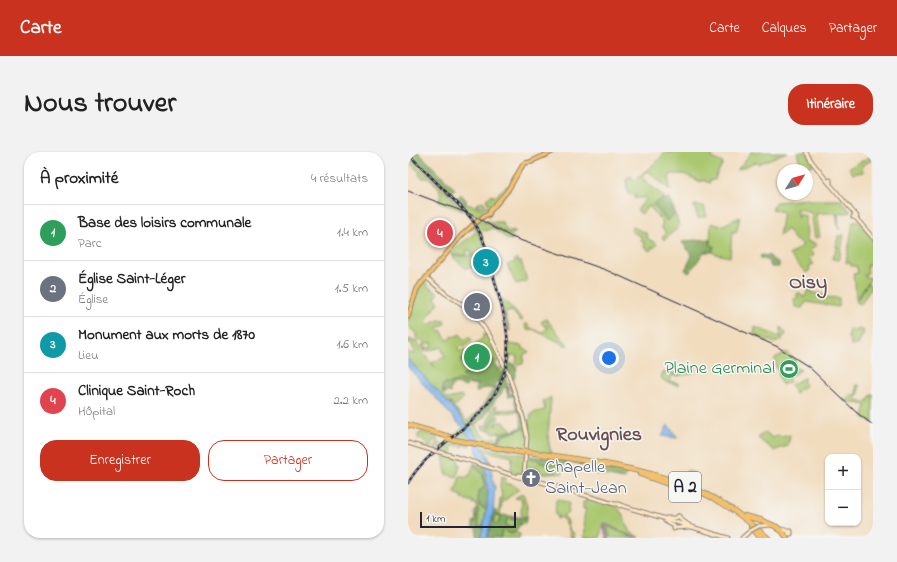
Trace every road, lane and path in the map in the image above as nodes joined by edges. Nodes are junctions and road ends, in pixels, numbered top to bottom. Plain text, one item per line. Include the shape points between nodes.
1 (552, 152) edge
2 (806, 152) edge
3 (873, 238) edge
4 (426, 278) junction
5 (408, 317) edge
6 (408, 426) edge
7 (408, 443) edge
8 (526, 453) junction
9 (633, 472) junction
10 (522, 476) junction
11 (684, 496) dead end
12 (731, 509) junction
13 (649, 514) junction
14 (658, 517) junction
15 (663, 518) junction
16 (746, 521) junction
17 (767, 525) junction
18 (692, 527) junction
19 (777, 527) junction
20 (763, 532) dead end
21 (790, 535) edge
22 (727, 538) edge
23 (742, 538) edge
24 (761, 538) edge
25 (766, 538) edge

1 - 4 main road via 521,168 506,193 462,235
2 - 3 main road
4 - 5 main road via 417,290
4 - 10 main road via 452,299 469,308 491,339 508,373 527,435 525,471
6 - 8 highway, A 2 via 469,443
7 - 10 main road
8 - 9 highway, A 2
8 - 12 highway, A 2 via 654,475 697,490
9 - 11 highway via 679,488
9 - 16 highway, A 2 via 696,492
10 - 13 main road
12 - 16 highway, A 2
12 - 19 highway via 745,517
13 - 14 main road
13 - 15 main road
14 - 18 main road
14 - 18 main road via 675,529
15 - 18 main road
15 - 18 main road via 679,516
16 - 20 highway
16 - 24 highway
16 - 25 highway, A 2
17 - 19 main road
17 - 21 highway
17 - 23 main road, bridge via 750,530
18 - 22 main road
19 - 21 main road

